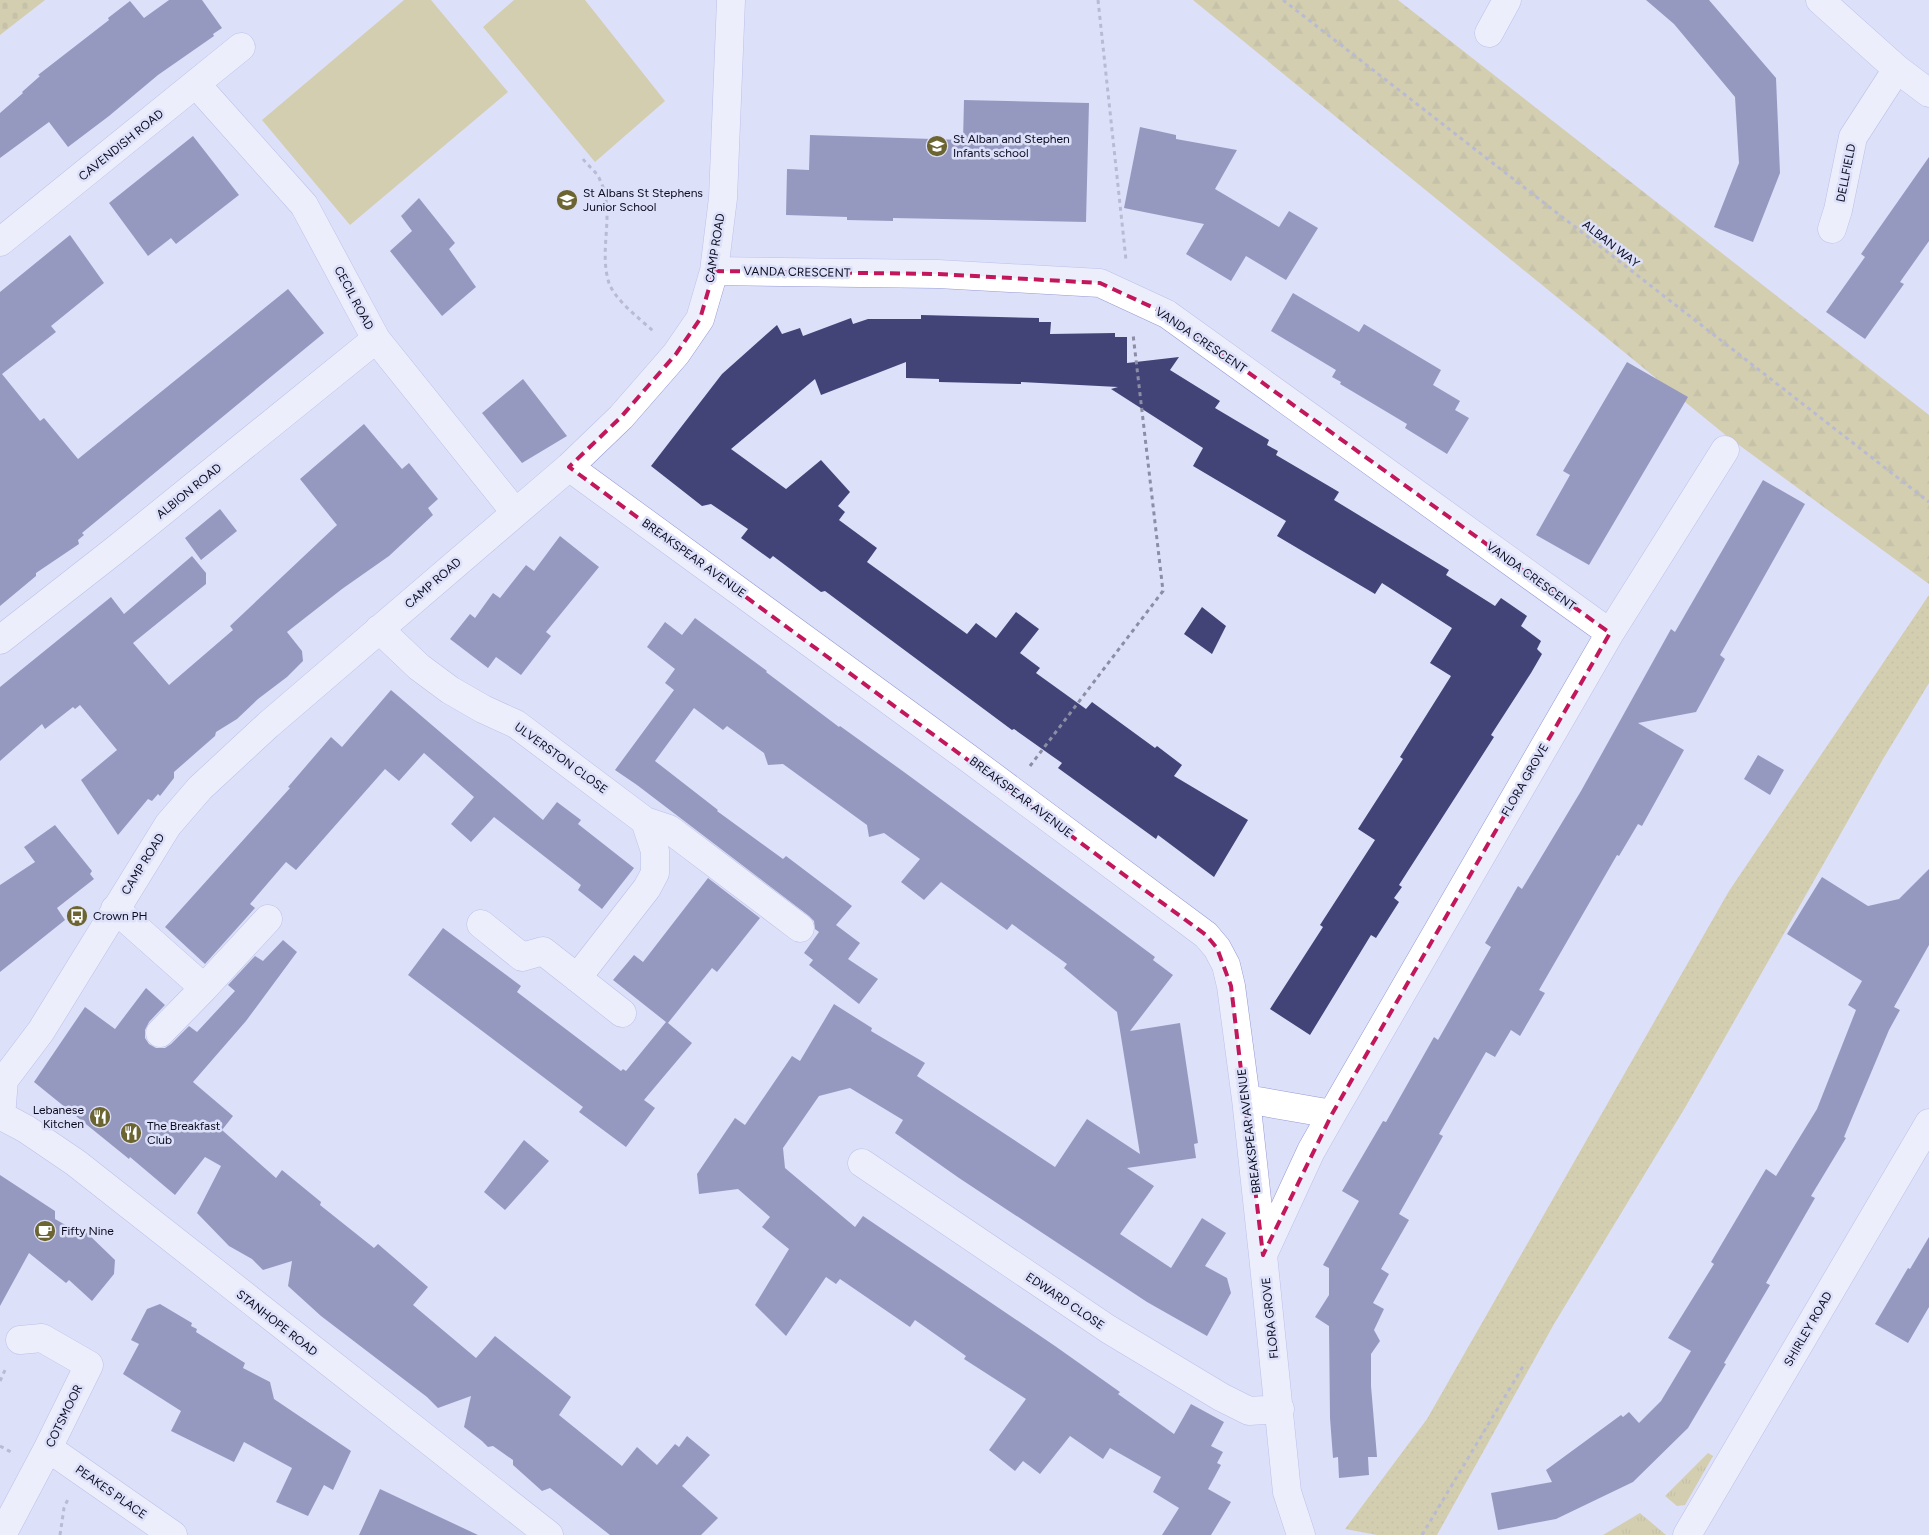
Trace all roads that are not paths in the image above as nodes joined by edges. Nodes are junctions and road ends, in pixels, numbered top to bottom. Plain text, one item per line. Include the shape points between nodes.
1 (730, 0) edge
2 (1507, 0) edge
3 (1820, 0) edge
4 (1488, 33) dead end
5 (241, 47) dead end
6 (1897, 69) junction
7 (196, 84) junction
8 (1929, 93) edge
9 (1832, 229) dead end
10 (0, 242) edge
11 (714, 271) junction
12 (376, 339) junction
13 (1725, 450) dead end
14 (569, 467) junction
15 (515, 512) junction
16 (379, 630) junction
17 (1610, 633) junction
18 (0, 640) edge
19 (645, 821) junction
20 (115, 909) junction
21 (268, 919) dead end
22 (480, 924) dead end
23 (800, 928) dead end
24 (577, 978) junction
25 (204, 988) junction
26 (622, 1013) dead end
27 (160, 1033) dead end
28 (1246, 1099) junction
29 (1332, 1114) junction
30 (0, 1117) edge
31 (1929, 1123) edge
32 (862, 1163) dead end
33 (1263, 1255) junction
34 (20, 1340) dead end
35 (1280, 1410) junction
36 (48, 1448) junction
37 (2, 1535) edge
38 (173, 1535) edge
39 (549, 1535) edge
40 (1300, 1535) edge
41 (1687, 1535) edge

1 - 11 street, CAMP ROAD via 723,198
2 - 4 street
3 - 6 street
5 - 7 street, CAVENDISH ROAD
6 - 8 street
6 - 9 street, DELLFIELD via 1853,137
7 - 10 street, CAVENDISH ROAD
7 - 12 street, CECIL ROAD via 304,205
11 - 14 street, CAMP ROAD via 700,319 676,354 621,417
11 - 17 street, VANDA CRESCENT via 938,274 1100,283 1167,314
12 - 15 street, CECIL ROAD
12 - 18 street, ALBION ROAD
13 - 17 street, FLORA GROVE
14 - 15 street, CAMP ROAD
14 - 28 street, BREAKSPEAR AVENUE via 1206,935 1218,948 1226,965
15 - 16 street, CAMP ROAD
16 - 19 street, ULVERSTON CLOSE via 450,690 516,724
16 - 20 street, CAMP ROAD via 200,788 168,825
17 - 29 street, FLORA GROVE
19 - 23 street, ULVERSTON CLOSE via 669,829
19 - 24 street via 655,852 655,873 647,888
20 - 25 street
20 - 30 street, CAMP ROAD via 41,1031 4,1080
21 - 25 street
22 - 24 street via 522,957 543,951
24 - 26 street
25 - 27 street
28 - 29 street
28 - 33 street, BREAKSPEAR AVENUE
29 - 33 street, FLORA GROVE via 1311,1151
30 - 39 street, STANHOPE ROAD via 26,1129 76,1163
31 - 41 street, SHIRLEY ROAD
32 - 35 street, EDWARD CLOSE via 1108,1329 1221,1397 1249,1411
33 - 35 street, FLORA GROVE
34 - 36 street, COTSMOOR via 42,1338 89,1365
35 - 40 street, FLORA GROVE via 1287,1492
36 - 37 street, COTSMOOR
36 - 38 street, PEAKES PLACE

